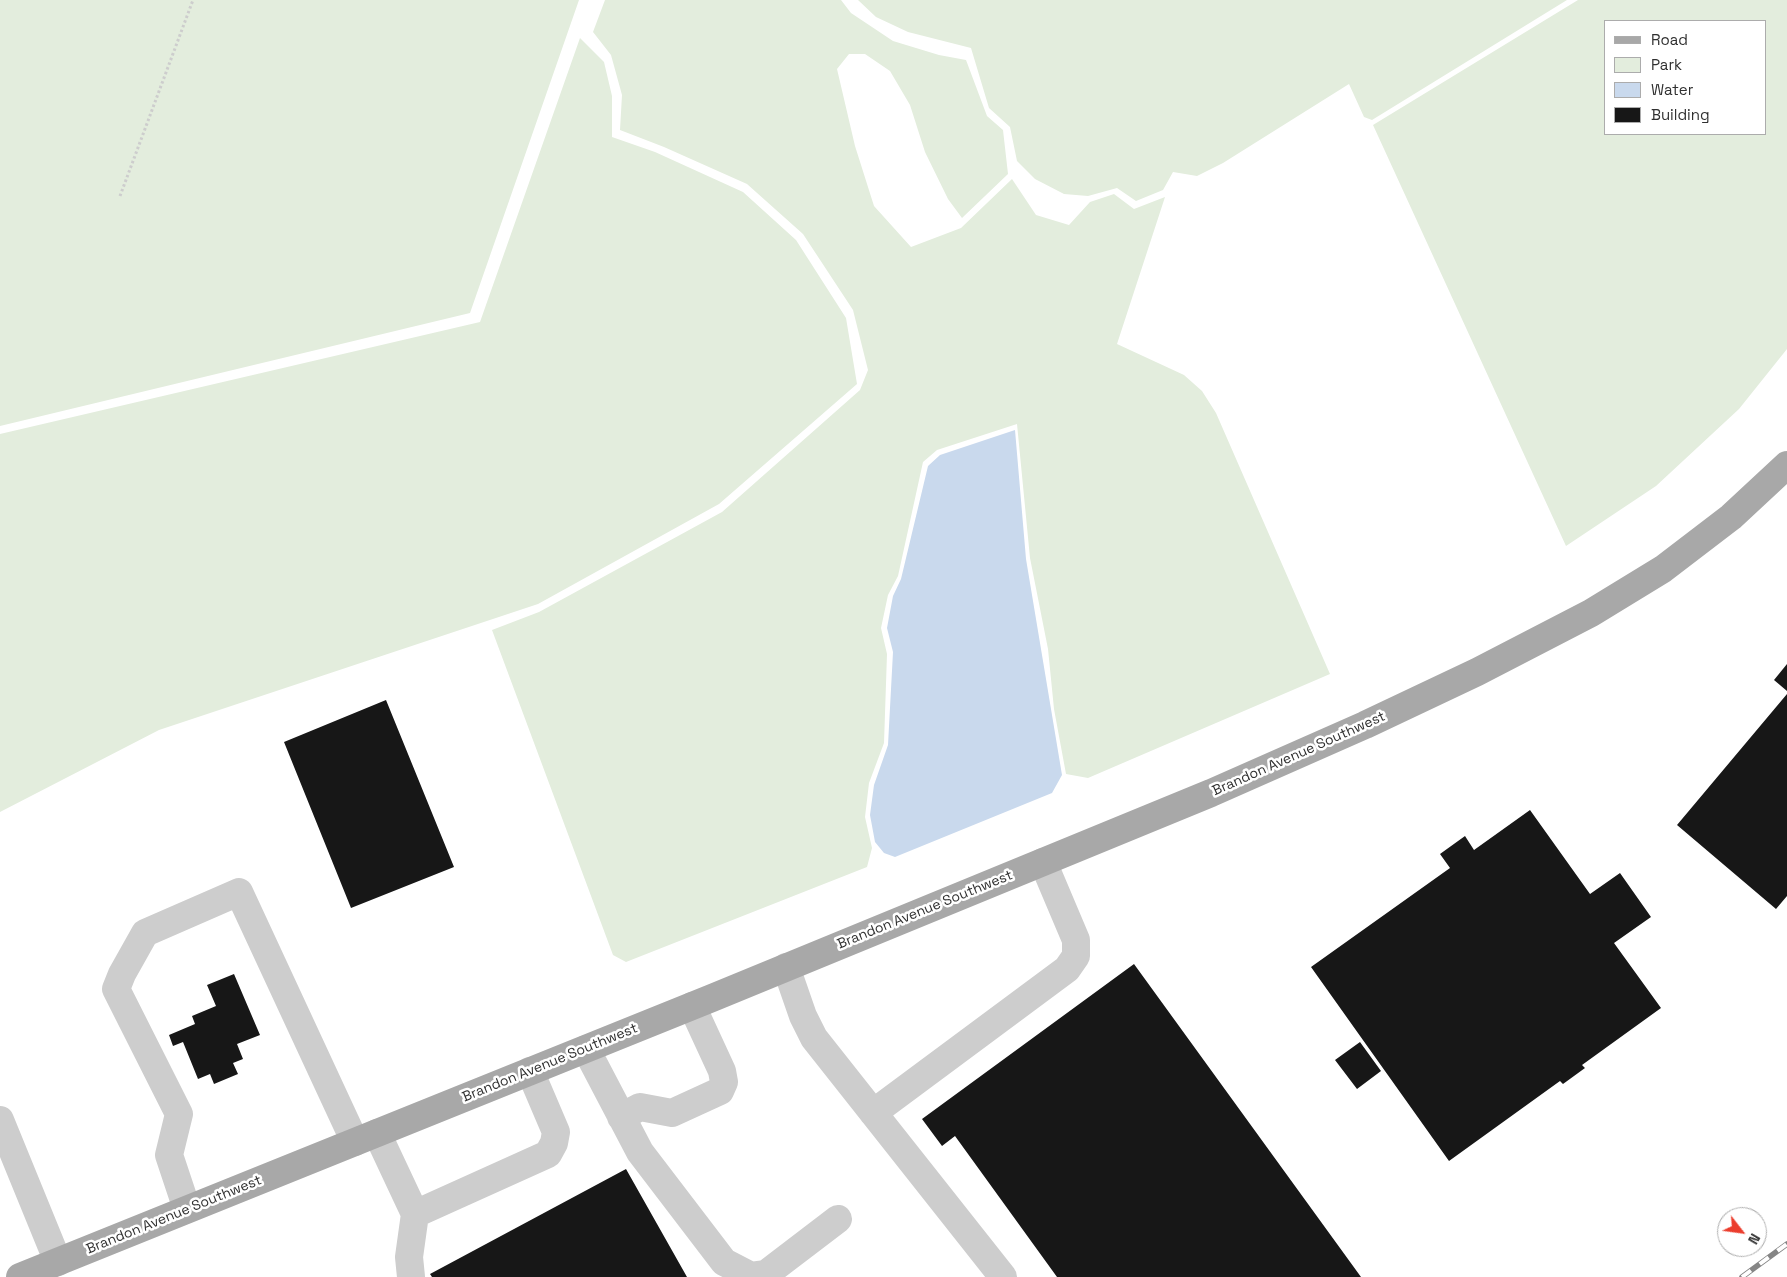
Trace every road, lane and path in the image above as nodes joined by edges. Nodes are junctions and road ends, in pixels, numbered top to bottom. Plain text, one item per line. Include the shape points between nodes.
1 (193, 0) edge
2 (120, 196) dead end
3 (1783, 476) edge
4 (1043, 862) junction
5 (786, 967) junction
6 (692, 1006) junction
7 (586, 1049) junction
8 (530, 1072) junction
9 (873, 1113) junction
10 (621, 1117) junction
11 (0, 1120) edge
12 (366, 1138) junction
13 (187, 1210) junction
14 (415, 1214) junction
15 (838, 1218) dead end
16 (58, 1262) junction
17 (20, 1277) edge
18 (411, 1277) edge
19 (1003, 1277) edge

1 - 2 path
3 - 4 main road, Brandon Avenue Southwest via 1663,568 1591,613 1365,725
4 - 5 main road, Brandon Avenue Southwest
4 - 9 lane via 1076,940 1076,956 1072,962 1067,969
5 - 6 main road, Brandon Avenue Southwest
5 - 9 lane via 814,1038
6 - 7 main road, Brandon Avenue Southwest
6 - 10 lane via 722,1071 724,1082 720,1091 672,1113 640,1107
7 - 8 main road, Brandon Avenue Southwest
7 - 10 lane
8 - 12 main road, Brandon Avenue Southwest
8 - 14 lane via 556,1132 548,1154
9 - 19 lane
10 - 15 lane via 640,1152 724,1262 751,1276 766,1274
11 - 16 lane
12 - 13 main road, Brandon Avenue Southwest
12 - 13 lane via 240,892 145,933 116,989 179,1114 169,1155
12 - 14 lane
13 - 16 main road, Brandon Avenue Southwest
14 - 18 lane via 409,1257
16 - 17 main road, Brandon Avenue Southwest

